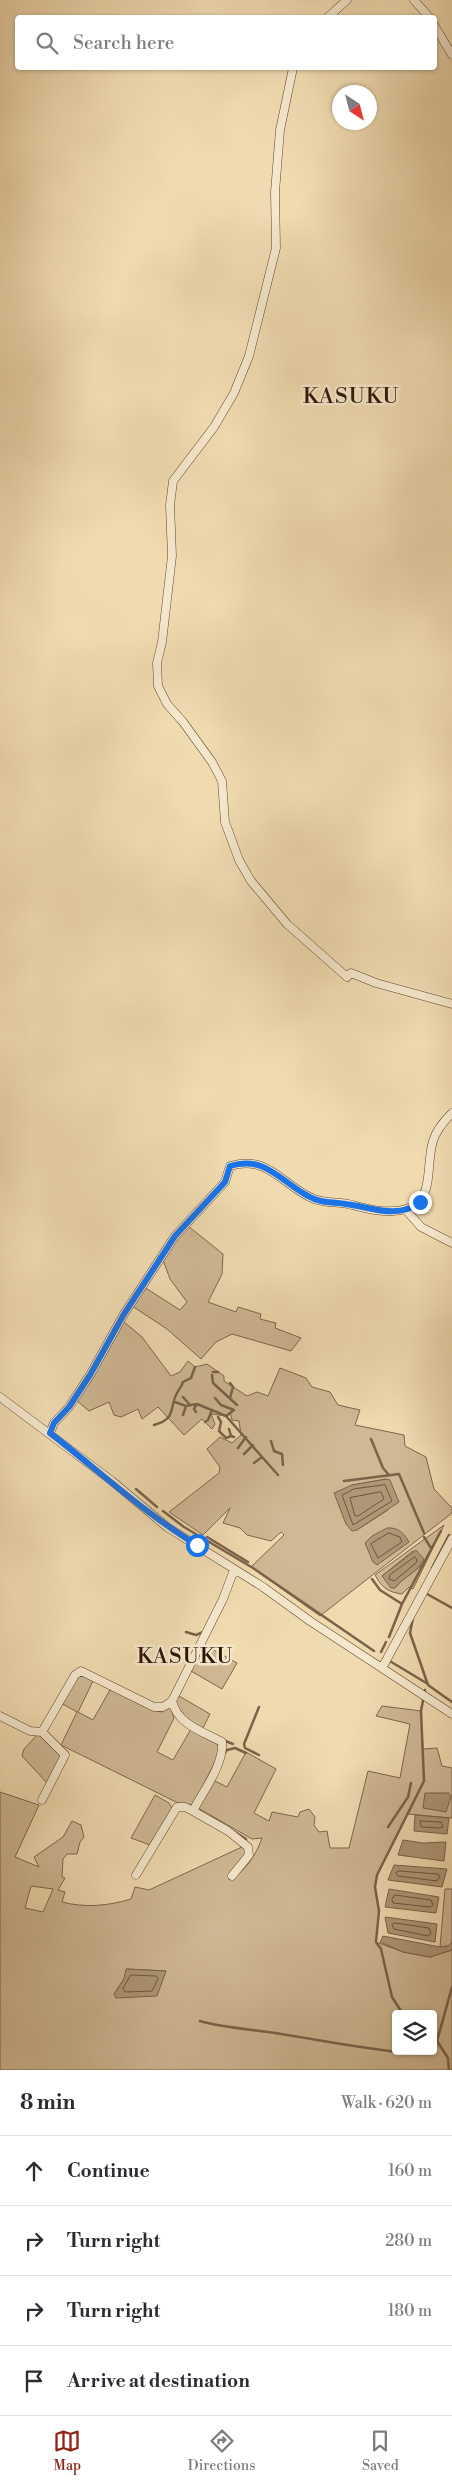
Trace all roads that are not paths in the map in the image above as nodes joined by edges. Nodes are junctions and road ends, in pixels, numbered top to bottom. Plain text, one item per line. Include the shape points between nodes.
1 (347, 0) edge
2 (414, 0) edge
3 (330, 15) edge
4 (427, 15) edge
5 (437, 30) edge
6 (452, 55) edge
7 (293, 70) edge
8 (452, 1004) edge
9 (452, 1113) edge
10 (406, 1210) junction
11 (452, 1243) edge
12 (0, 1397) edge
13 (50, 1433) junction
14 (452, 1539) edge
15 (234, 1570) junction
16 (382, 1668) junction
17 (172, 1701) junction
18 (452, 1714) edge
19 (0, 1716) edge
20 (42, 1732) junction
21 (42, 1800) dead end
22 (193, 1811) junction
23 (136, 1875) dead end
24 (232, 1876) dead end

1 - 3 street
2 - 4 street
5 - 6 street
7 - 8 street via 280,130 275,192 276,248 249,356 234,394 214,427 173,481 170,505 172,556 157,663 158,686 167,704 222,780 225,822 239,860 251,881 287,924 347,977 351,973
9 - 10 street via 433,1141 424,1194 420,1202
10 - 11 street via 421,1227
10 - 13 street via 378,1212 317,1200 263,1165 242,1162 230,1166 225,1182 175,1236 124,1314 90,1375
12 - 13 street
13 - 15 street via 167,1527
14 - 16 street
15 - 16 street
15 - 17 street
16 - 18 street
17 - 20 street via 163,1708 154,1707 81,1671 75,1675
17 - 22 street via 181,1720 222,1742 220,1760
19 - 20 street via 30,1732
20 - 21 street via 65,1755
22 - 23 street via 178,1808
22 - 24 street via 248,1847 250,1855

